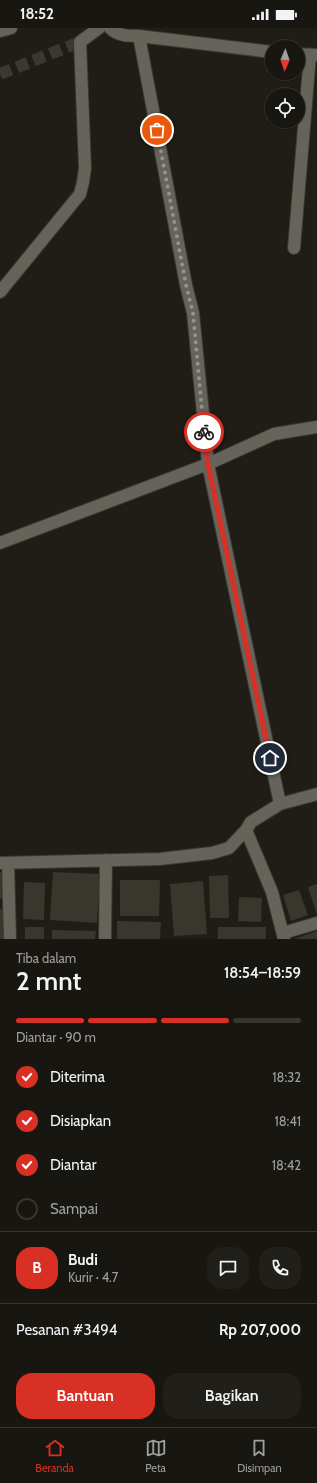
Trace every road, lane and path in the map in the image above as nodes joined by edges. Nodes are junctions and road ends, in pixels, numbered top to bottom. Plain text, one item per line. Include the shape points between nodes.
1 (11, 28) edge
2 (99, 28) edge
3 (110, 28) edge
4 (0, 31) edge
5 (139, 36) junction
6 (265, 51) edge
7 (308, 55) edge
8 (294, 248) dead end
9 (0, 292) edge
10 (317, 427) edge
11 (208, 464) junction
12 (0, 544) edge
13 (317, 794) edge
14 (280, 804) junction
15 (246, 830) junction
16 (106, 860) junction
17 (4, 863) edge
18 (317, 924) edge
19 (283, 936) edge
20 (10, 939) edge
21 (105, 939) edge

1 - 4 street
2 - 9 street via 80,42 85,168 80,194
3 - 5 street via 124,36
5 - 6 street
5 - 11 street via 193,313
7 - 8 street
10 - 11 street via 274,434
11 - 12 street
11 - 14 street
13 - 14 street
14 - 15 street via 251,822
15 - 16 street via 229,848 212,853 160,859
15 - 19 street via 272,892
16 - 17 street
16 - 21 street
17 - 20 street
18 - 19 street

